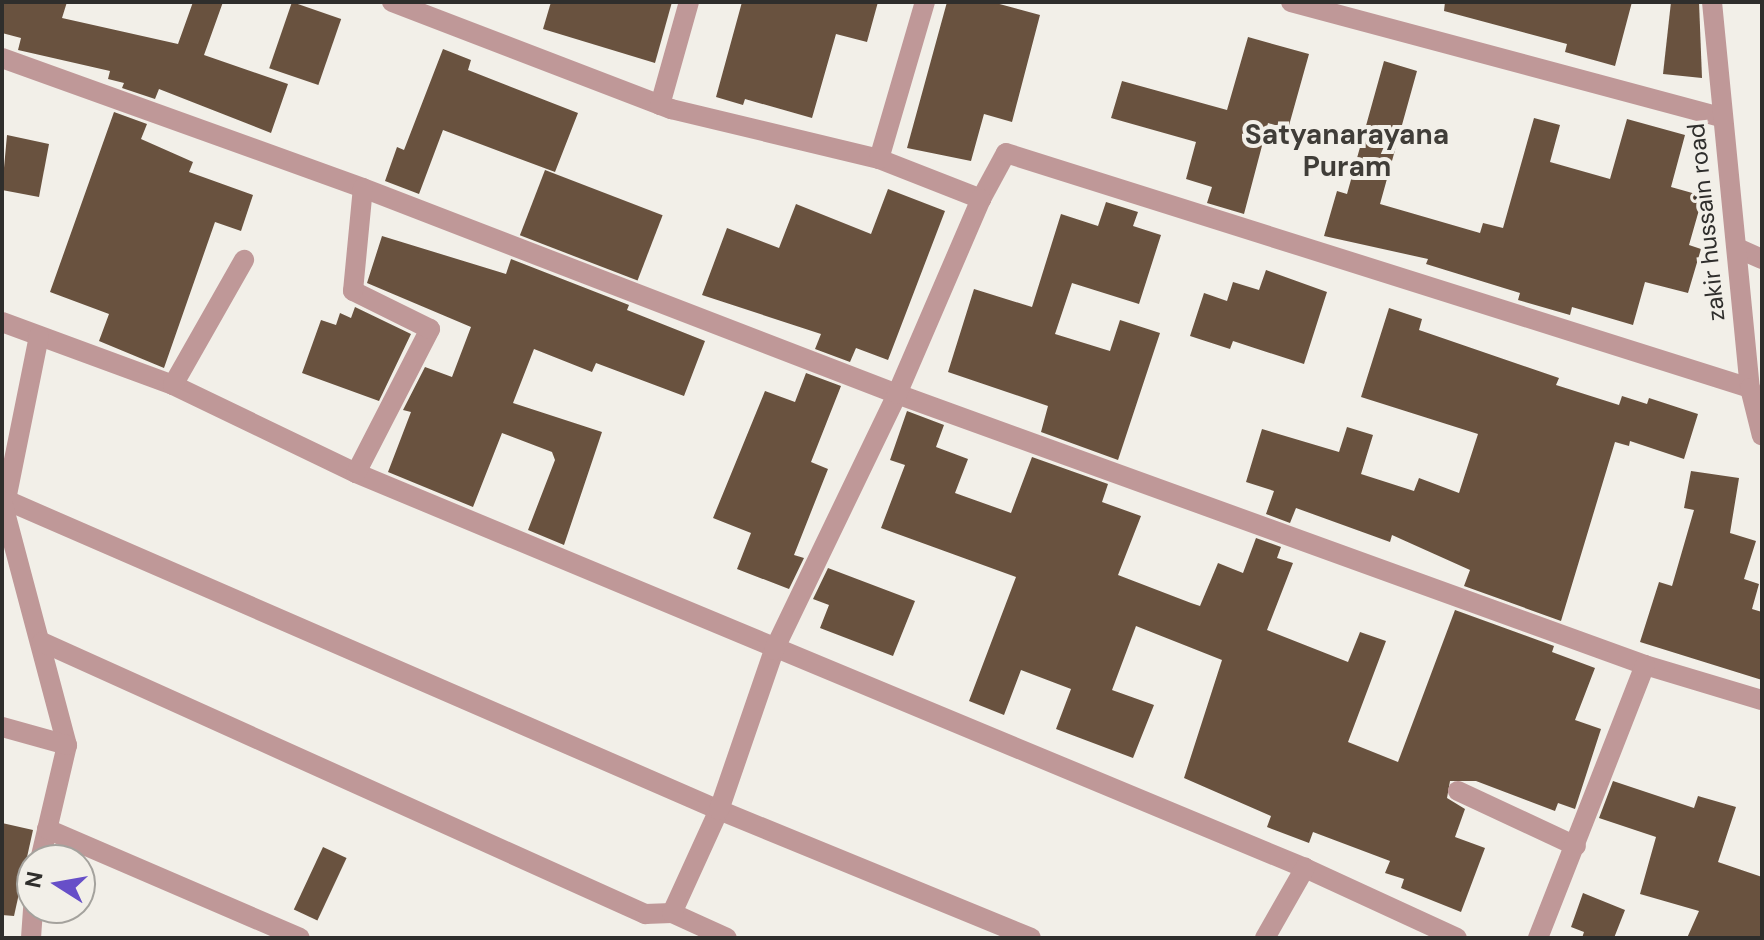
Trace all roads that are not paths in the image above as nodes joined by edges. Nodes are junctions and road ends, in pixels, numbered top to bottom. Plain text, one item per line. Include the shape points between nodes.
1 (392, 2) edge
2 (689, 2) edge
3 (925, 2) edge
4 (1291, 2) edge
5 (1712, 2) edge
6 (2, 58) edge
7 (660, 105) junction
8 (1720, 117) junction
9 (879, 159) junction
10 (363, 188) junction
11 (981, 199) junction
12 (1737, 248) junction
13 (1762, 259) edge
14 (244, 260) dead end
15 (2, 322) edge
16 (39, 336) junction
17 (173, 385) junction
18 (1750, 388) junction
19 (897, 394) junction
20 (1762, 436) edge
21 (356, 473) junction
22 (4, 500) edge
23 (42, 642) junction
24 (774, 650) junction
25 (1645, 665) junction
26 (1762, 700) edge
27 (2, 727) edge
28 (67, 745) junction
29 (1458, 791) dead end
30 (719, 810) junction
31 (47, 829) junction
32 (44, 844) edge
33 (1576, 846) junction
34 (1305, 868) junction
35 (672, 913) junction
36 (300, 938) edge
37 (727, 938) edge
38 (1031, 938) edge
39 (1265, 938) edge
40 (1457, 938) edge
41 (1538, 938) edge

1 - 7 street
2 - 7 street
3 - 9 street
4 - 8 street
5 - 8 street, zakir hussain road
6 - 10 street
7 - 9 street
8 - 12 street, zakir hussain road
9 - 11 street
10 - 19 street
10 - 21 street via 353,291 430,329
11 - 18 street via 1006,153
11 - 19 street
12 - 13 street
12 - 18 street, zakir hussain road
14 - 17 street
15 - 16 street
16 - 17 street
16 - 22 street
17 - 21 street
18 - 20 street, zakir hussain road
19 - 24 street
19 - 25 street
21 - 24 street
22 - 23 street
22 - 30 street
23 - 28 street
23 - 35 street via 645,914
24 - 30 street
24 - 34 street
25 - 26 street
25 - 33 street
27 - 28 street
28 - 31 street
29 - 33 street
30 - 35 street
30 - 38 street
31 - 32 street
31 - 36 street
33 - 41 street
34 - 39 street
34 - 40 street
35 - 37 street

